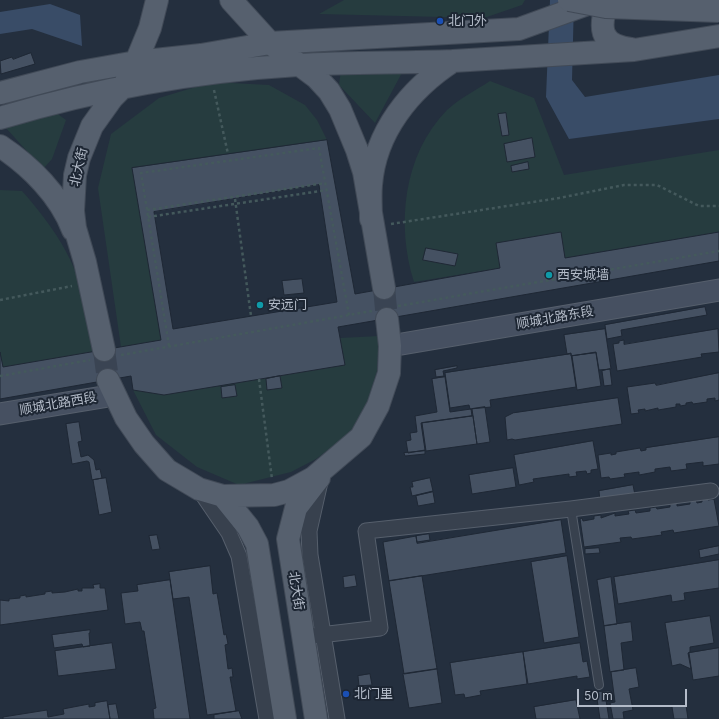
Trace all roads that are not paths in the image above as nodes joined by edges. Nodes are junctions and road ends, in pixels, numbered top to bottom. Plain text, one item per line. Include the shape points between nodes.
1 (157, 0) edge
2 (231, 0) edge
3 (569, 0) edge
4 (599, 0) edge
5 (608, 0) edge
6 (719, 11) edge
7 (719, 36) edge
8 (270, 43) junction
9 (634, 50) junction
10 (136, 62) junction
11 (453, 62) junction
12 (299, 65) junction
13 (124, 86) junction
14 (0, 93) edge
15 (0, 118) edge
16 (0, 146) edge
17 (372, 223) junction
18 (85, 262) junction
19 (384, 288) tunnel mouth
20 (719, 290) edge
21 (385, 312) tunnel mouth
22 (390, 346) junction
23 (104, 355) tunnel mouth
24 (112, 387) joint
25 (0, 414) edge
26 (323, 472) junction
27 (199, 489) junction
28 (711, 490) dead end
29 (223, 496) junction
30 (571, 509) junction
31 (314, 635) junction
32 (599, 684) dead end
33 (267, 719) edge
34 (285, 719) edge
35 (316, 719) edge
36 (337, 719) edge

1 - 10 main road, 北大街 via 150,28
2 - 8 main road
3 - 6 main road, bridge via 606,7
4 - 8 main road, bridge via 519,29
5 - 9 main road via 602,20 604,36 621,48
7 - 9 main road
8 - 10 main road via 201,55
8 - 12 main road
9 - 11 main road
10 - 13 main road, 北大街
10 - 14 main road via 80,72
11 - 12 main road
11 - 17 main road via 438,71 410,96 389,127 378,152 371,185
12 - 13 main road via 216,72
12 - 17 main road via 329,91 349,128 364,172
13 - 15 main road via 59,100
13 - 18 main road, 北大街 via 92,126 77,170 73,211
16 - 18 main road via 27,166 51,194 72,226
17 - 19 main road
18 - 23 main road, 北大街
20 - 22 street, 顺城北路东段
21 - 22 main road, 北大街
22 - 26 main road, 北大街 via 389,373 378,406 361,437
24 - 25 street, 顺城北路西段
24 - 27 main road, 北大街 via 126,418 144,444 167,470
26 - 29 main road, 北大街 via 289,491 274,495
26 - 31 main road, 北大街 via 296,508 288,539
27 - 29 main road, 北大街
27 - 33 street via 228,533 239,556
28 - 30 street
29 - 34 main road via 248,527 257,544
30 - 31 street via 366,532 380,628
30 - 32 lane
31 - 35 main road, 北大街
31 - 36 street

